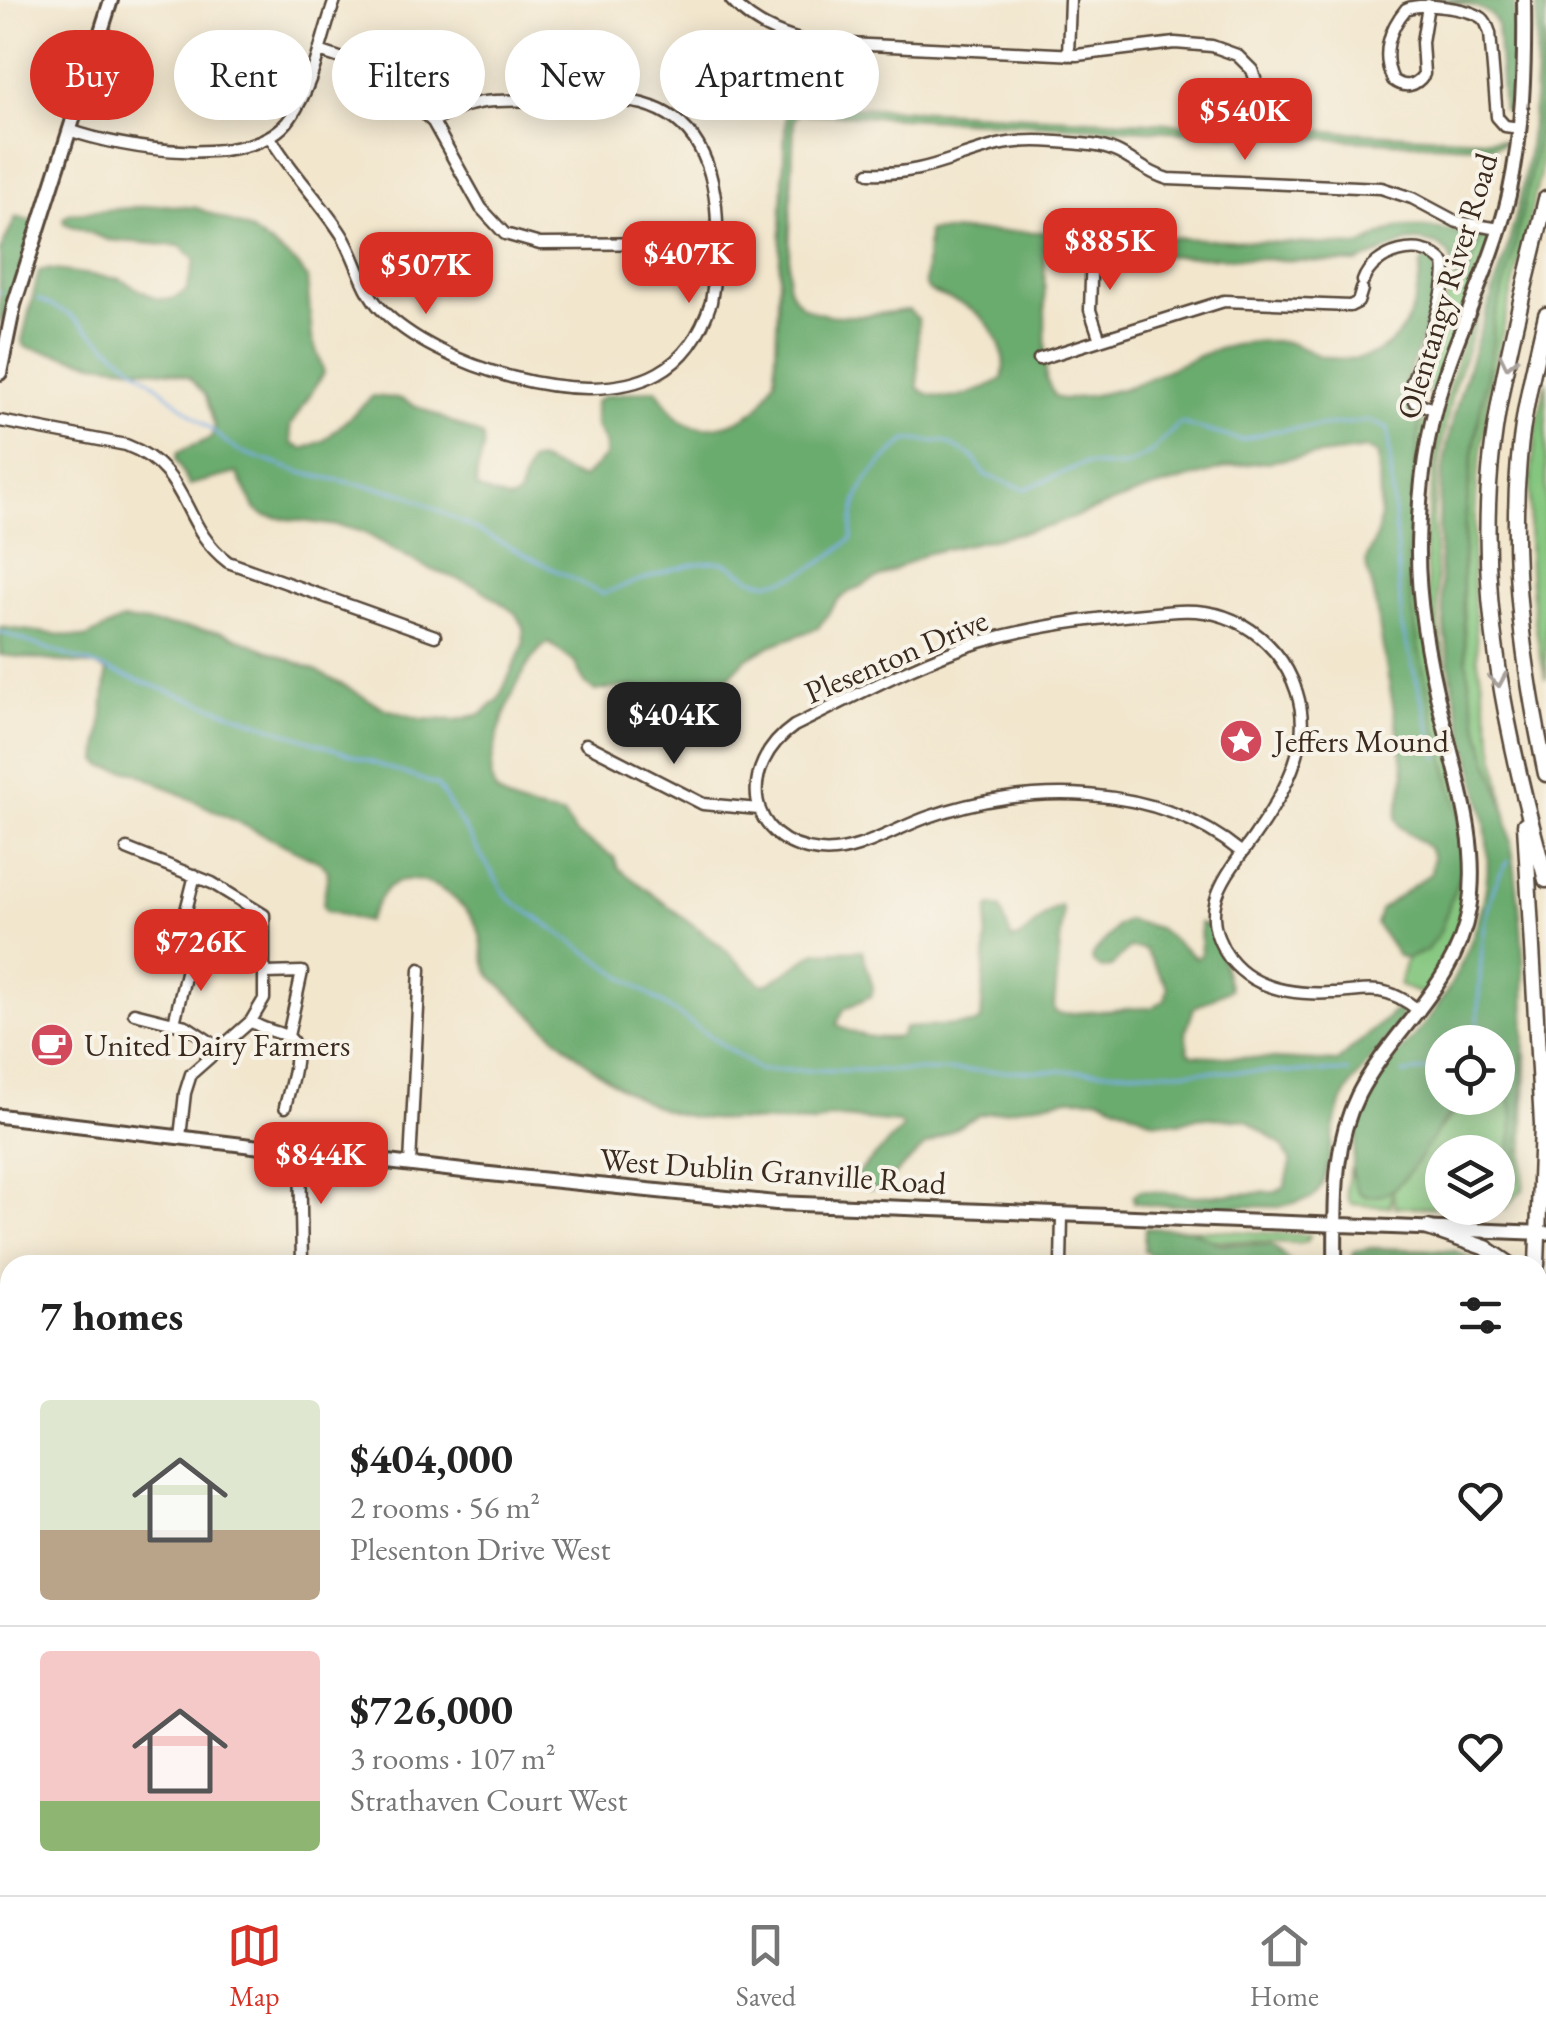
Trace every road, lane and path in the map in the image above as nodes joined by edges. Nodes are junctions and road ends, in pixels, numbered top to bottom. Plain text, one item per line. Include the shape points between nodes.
1 (111, 0) edge
2 (335, 0) edge
3 (731, 0) edge
4 (1070, 0) edge
5 (1524, 0) edge
6 (1428, 5) junction
7 (319, 51) junction
8 (1068, 55) junction
9 (433, 122) junction
10 (1256, 128) dead end
11 (1520, 128) junction
12 (69, 130) junction
13 (270, 137) junction
14 (870, 173) dead end
15 (1546, 199) edge
16 (1500, 229) junction
17 (714, 243) junction
18 (1092, 250) dead end
19 (1546, 315) edge
20 (1100, 340) junction
21 (1039, 359) dead end
22 (0, 373) edge
23 (1434, 410) junction
24 (0, 420) edge
25 (435, 636) dead end
26 (1530, 694) junction
27 (1546, 723) edge
28 (586, 744) dead end
29 (1546, 774) edge
30 (1524, 798) junction
31 (758, 809) junction
32 (127, 849) dead end
33 (1241, 852) junction
34 (195, 875) junction
35 (1546, 880) edge
36 (176, 950) dead end
37 (190, 956) dead end
38 (420, 968) dead end
39 (266, 973) junction
40 (1419, 1010) junction
41 (134, 1013) dead end
42 (251, 1021) junction
43 (174, 1023) junction
44 (288, 1036) junction
45 (218, 1047) junction
46 (285, 1107) dead end
47 (0, 1116) edge
48 (180, 1136) junction
49 (300, 1151) junction
50 (410, 1164) junction
51 (1062, 1216) junction
52 (1336, 1225) junction
53 (1428, 1228) junction
54 (1542, 1233) edge
55 (302, 1255) edge
56 (1061, 1255) edge
57 (1335, 1255) edge
58 (1496, 1255) edge

1 - 12 main road
2 - 7 street
3 - 8 street via 779,35 808,42
4 - 8 street
5 - 11 main road, Olentangy River Road
6 - 6 street via 1406,9 1388,42 1388,69 1400,85 1416,84 1426,70
6 - 11 street via 1484,20 1495,112 1506,126
7 - 9 street via 394,85
7 - 13 street via 294,112
8 - 10 street via 1174,43 1224,49 1252,70
9 - 17 street via 481,208 505,234 540,244
9 - 17 street via 468,103 488,101 645,104 680,124 710,166
11 - 16 main road, Olentangy River Road
12 - 13 street via 158,149 236,148
12 - 22 main road via 14,305
13 - 17 street via 343,238 384,312 434,347 514,377 612,388 662,371 689,347 706,318
14 - 16 street via 930,169 1008,144 1092,145 1168,179 1380,188 1456,222
15 -> 30 highway via 1500,398 1488,522 1495,659
16 - 23 main road, Olentangy River Road
18 - 20 street via 1090,310
19 - 26 highway via 1527,402 1515,522
20 - 21 street
20 - 23 street via 1224,301 1350,306 1377,260 1428,250 1444,263 1444,284 1410,387 1414,401
23 - 40 main road, Olentangy River Road via 1418,546 1421,602 1472,865 1456,954
24 - 25 street via 143,452 172,476 204,538 228,562
26 - 27 highway
26 - 29 highway
28 - 31 street via 703,804
30 - 35 highway
30 - 54 highway
31 - 33 street via 795,846 824,852 988,800 1077,795 1165,811
31 - 33 street, Plesenton Drive via 756,779 776,739 900,676 1035,628 1207,612 1266,642 1288,671 1301,708 1292,770
32 - 34 street
33 - 40 street, Plesenton Drive via 1215,896 1214,920 1230,960 1249,977 1290,991 1384,992
34 - 36 street
34 - 39 street via 264,915
37 - 43 street
38 - 50 street
39 - 42 street via 264,999
39 - 44 street via 302,972
40 - 52 main road, Olentangy River Road via 1375,1067 1346,1121 1334,1192
41 - 43 street
42 - 44 street
42 - 45 street
43 - 45 street
44 - 46 street via 297,1052
45 - 48 street via 190,1074
47 - 48 main road, West Dublin Granville Road
48 - 49 main road, West Dublin Granville Road
49 - 50 main road, West Dublin Granville Road
49 - 55 street
50 - 51 main road, West Dublin Granville Road via 749,1202
51 - 52 main road, West Dublin Granville Road
51 - 56 street
52 - 53 main road, West Dublin Granville Road
52 - 57 main road, Olentangy River Road
53 - 54 main road, West Dublin Granville Road
53 - 58 highway

